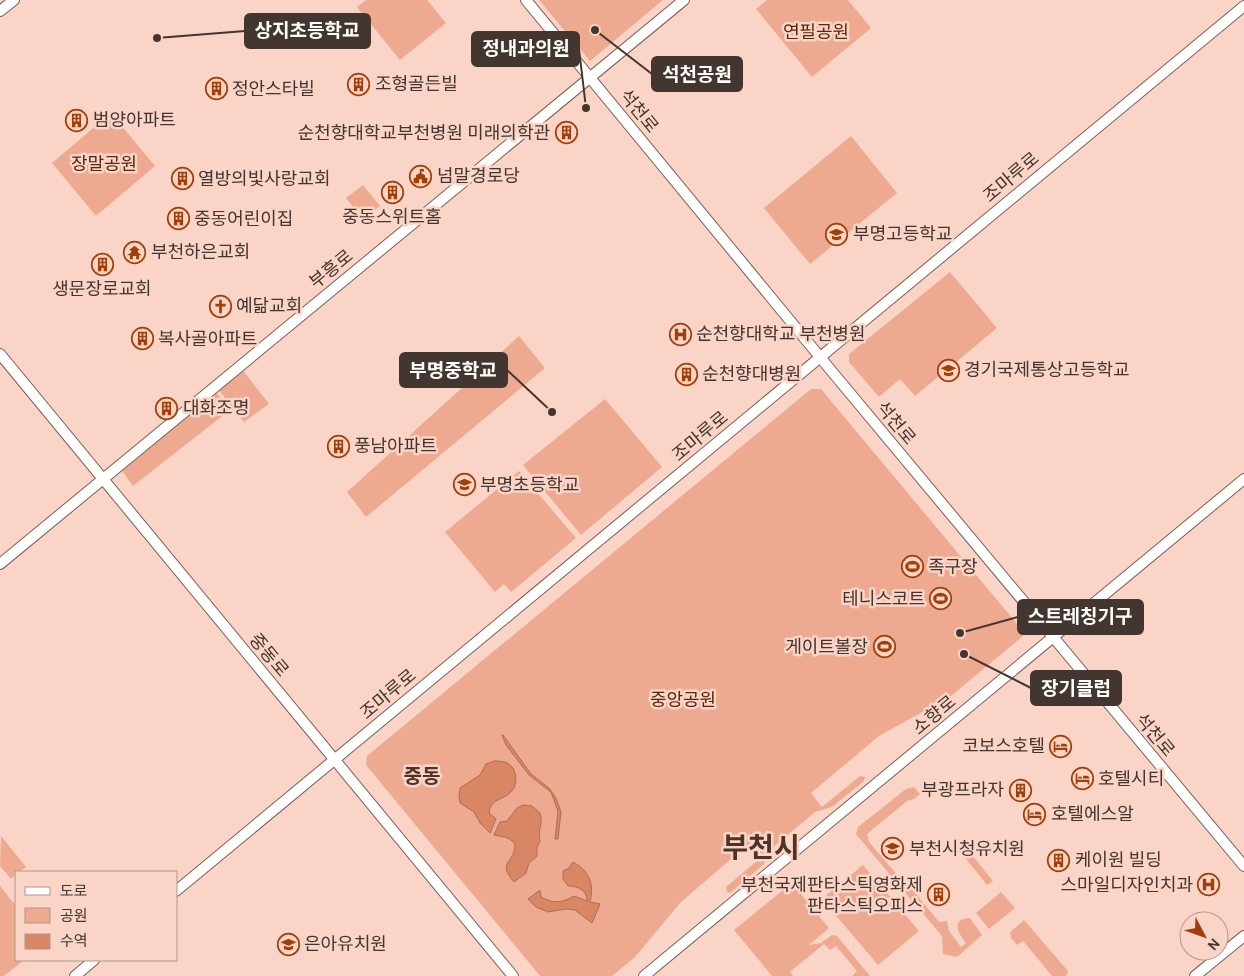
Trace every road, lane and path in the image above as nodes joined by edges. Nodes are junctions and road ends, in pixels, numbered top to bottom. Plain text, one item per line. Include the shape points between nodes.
1 (14, 0) edge
2 (526, 0) edge
3 (684, 0) edge
4 (1242, 6) edge
5 (0, 11) edge
6 (590, 78) junction
7 (0, 354) edge
8 (820, 357) junction
9 (1244, 479) edge
10 (102, 480) junction
11 (0, 564) edge
12 (1053, 637) junction
13 (334, 760) junction
14 (1244, 866) edge
15 (178, 889) edge
16 (1244, 936) edge
17 (93, 961) edge
18 (75, 976) edge
19 (513, 976) edge
20 (644, 976) edge
21 (1195, 976) edge

1 - 5 street
2 - 6 street, 석천로
3 - 6 street, 부흥로
4 - 8 street, 조마루로
6 - 8 street, 석천로
6 - 10 street, 부흥로
7 - 10 street, 중동로
8 - 12 street, 석천로
8 - 13 street, 조마루로
9 - 12 street, 소향로
10 - 11 street, 부흥로
10 - 13 street, 중동로
12 - 14 street, 석천로
12 - 20 street, 소향로
13 - 15 street, 조마루로
13 - 19 street, 중동로
16 - 21 street
17 - 18 street

